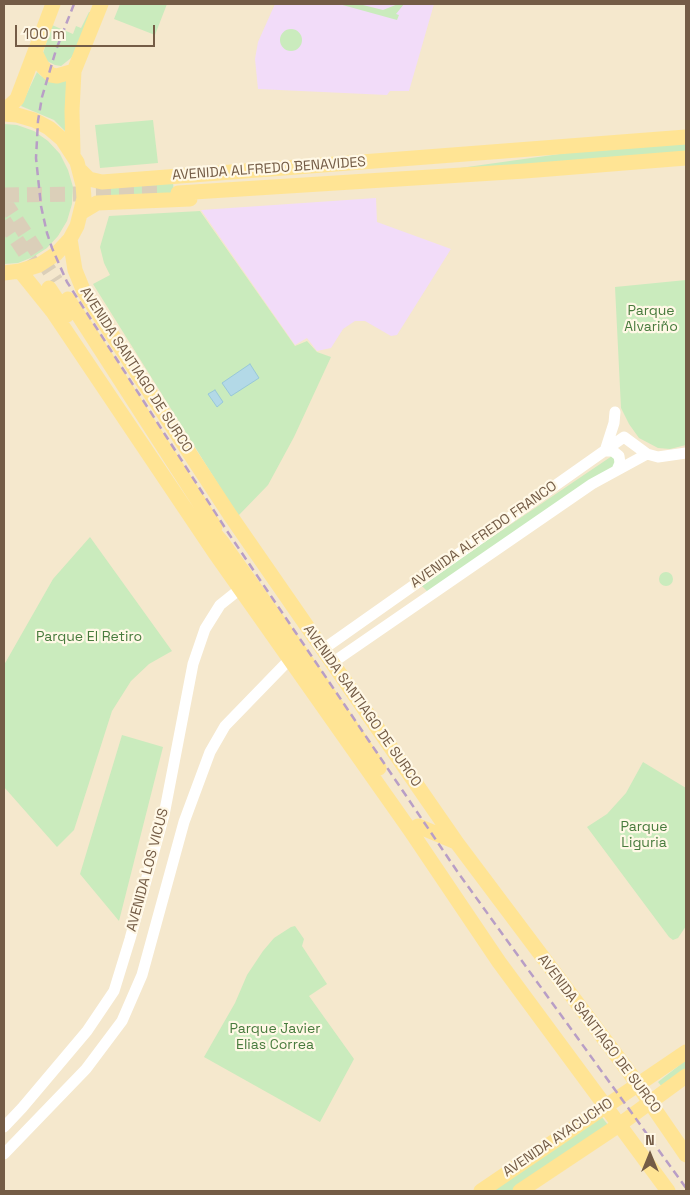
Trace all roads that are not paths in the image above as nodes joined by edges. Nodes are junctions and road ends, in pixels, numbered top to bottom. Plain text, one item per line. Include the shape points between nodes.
1 (53, 4) edge
2 (101, 4) edge
3 (35, 52) junction
4 (74, 71) junction
5 (4, 113) edge
6 (686, 138) edge
7 (73, 153) junction
8 (461, 155) junction
9 (686, 158) edge
10 (81, 172) junction
11 (438, 177) junction
12 (82, 212) junction
13 (70, 239) junction
14 (20, 271) junction
15 (4, 273) edge
16 (615, 412) dead end
17 (605, 451) junction
18 (686, 453) edge
19 (647, 454) junction
20 (617, 470) junction
21 (218, 548) junction
22 (240, 589) junction
23 (352, 628) junction
24 (362, 642) junction
25 (322, 650) junction
26 (290, 660) junction
27 (332, 663) junction
28 (414, 828) junction
29 (457, 843) junction
30 (686, 1052) edge
31 (686, 1076) edge
32 (638, 1085) junction
33 (651, 1102) junction
34 (606, 1106) junction
35 (619, 1125) junction
36 (4, 1127) edge
37 (4, 1154) edge
38 (686, 1154) edge
39 (481, 1191) edge
40 (520, 1191) edge
41 (668, 1191) edge

1 - 3 main road
2 - 4 main road
3 - 4 main road via 50,75
3 - 5 main road via 17,99
4 - 7 main road
5 - 7 main road via 34,120 49,128
6 - 8 main road, AVENIDA ALFREDO BENAVIDES
7 - 10 main road
8 - 10 main road, AVENIDA ALFREDO BENAVIDES via 102,182 89,179
8 - 11 main road, AVENIDA ALFREDO BENAVIDES via 438,165 177,188
9 - 11 main road, AVENIDA ALFREDO BENAVIDES
10 - 12 main road
11 - 12 main road, AVENIDA ALFREDO BENAVIDES via 417,187 97,203
12 - 13 main road
13 - 14 main road via 39,265
13 - 25 main road, AVENIDA SANTIAGO DE SURCO via 75,270 84,292
14 - 15 main road
14 - 21 main road, AVENIDA SANTIAGO DE SURCO via 53,312
16 - 17 street
17 - 19 street, AVENIDA ALFREDO FRANCO via 624,437
17 - 20 street via 613,451 619,456
17 - 23 street, AVENIDA ALFREDO FRANCO
18 - 19 street, AVENIDA ALFREDO FRANCO
19 - 20 street, AVENIDA ALFREDO FRANCO
20 - 24 street, AVENIDA ALFREDO FRANCO
21 - 21 main road, AVENIDA SANTIAGO DE SURCO via 212,521 52,284 206,524
21 - 22 main road, AVENIDA SANTIAGO DE SURCO
21 - 28 main road, AVENIDA SANTIAGO DE SURCO via 300,652
22 - 26 main road, AVENIDA SANTIAGO DE SURCO
22 - 36 street, AVENIDA LOS VICUS via 220,605 205,629 192,664 164,815 114,991 87,1031
23 - 24 street
23 - 25 street, AVENIDA ALFREDO FRANCO
24 - 27 street, AVENIDA ALFREDO FRANCO
25 - 27 main road, AVENIDA SANTIAGO DE SURCO
26 - 28 main road, AVENIDA SANTIAGO DE SURCO
26 - 37 street, AVENIDA LOS VICUS via 225,726 210,752 184,822 142,975 122,1021 86,1069
27 - 29 main road, AVENIDA SANTIAGO DE SURCO
28 - 29 main road
28 - 34 main road, AVENIDA SANTIAGO DE SURCO via 493,954
29 - 32 main road, AVENIDA SANTIAGO DE SURCO
30 - 32 main road, AVENIDA AYACUCHO
31 - 33 main road, AVENIDA AYACUCHO
32 - 33 main road, AVENIDA SANTIAGO DE SURCO
32 - 34 main road, AVENIDA AYACUCHO
33 - 35 main road, AVENIDA AYACUCHO
33 - 38 main road, AVENIDA SANTIAGO DE SURCO
34 - 35 main road, AVENIDA SANTIAGO DE SURCO
34 - 39 main road, AVENIDA AYACUCHO
35 - 40 main road, AVENIDA AYACUCHO
35 - 41 main road, AVENIDA SANTIAGO DE SURCO

